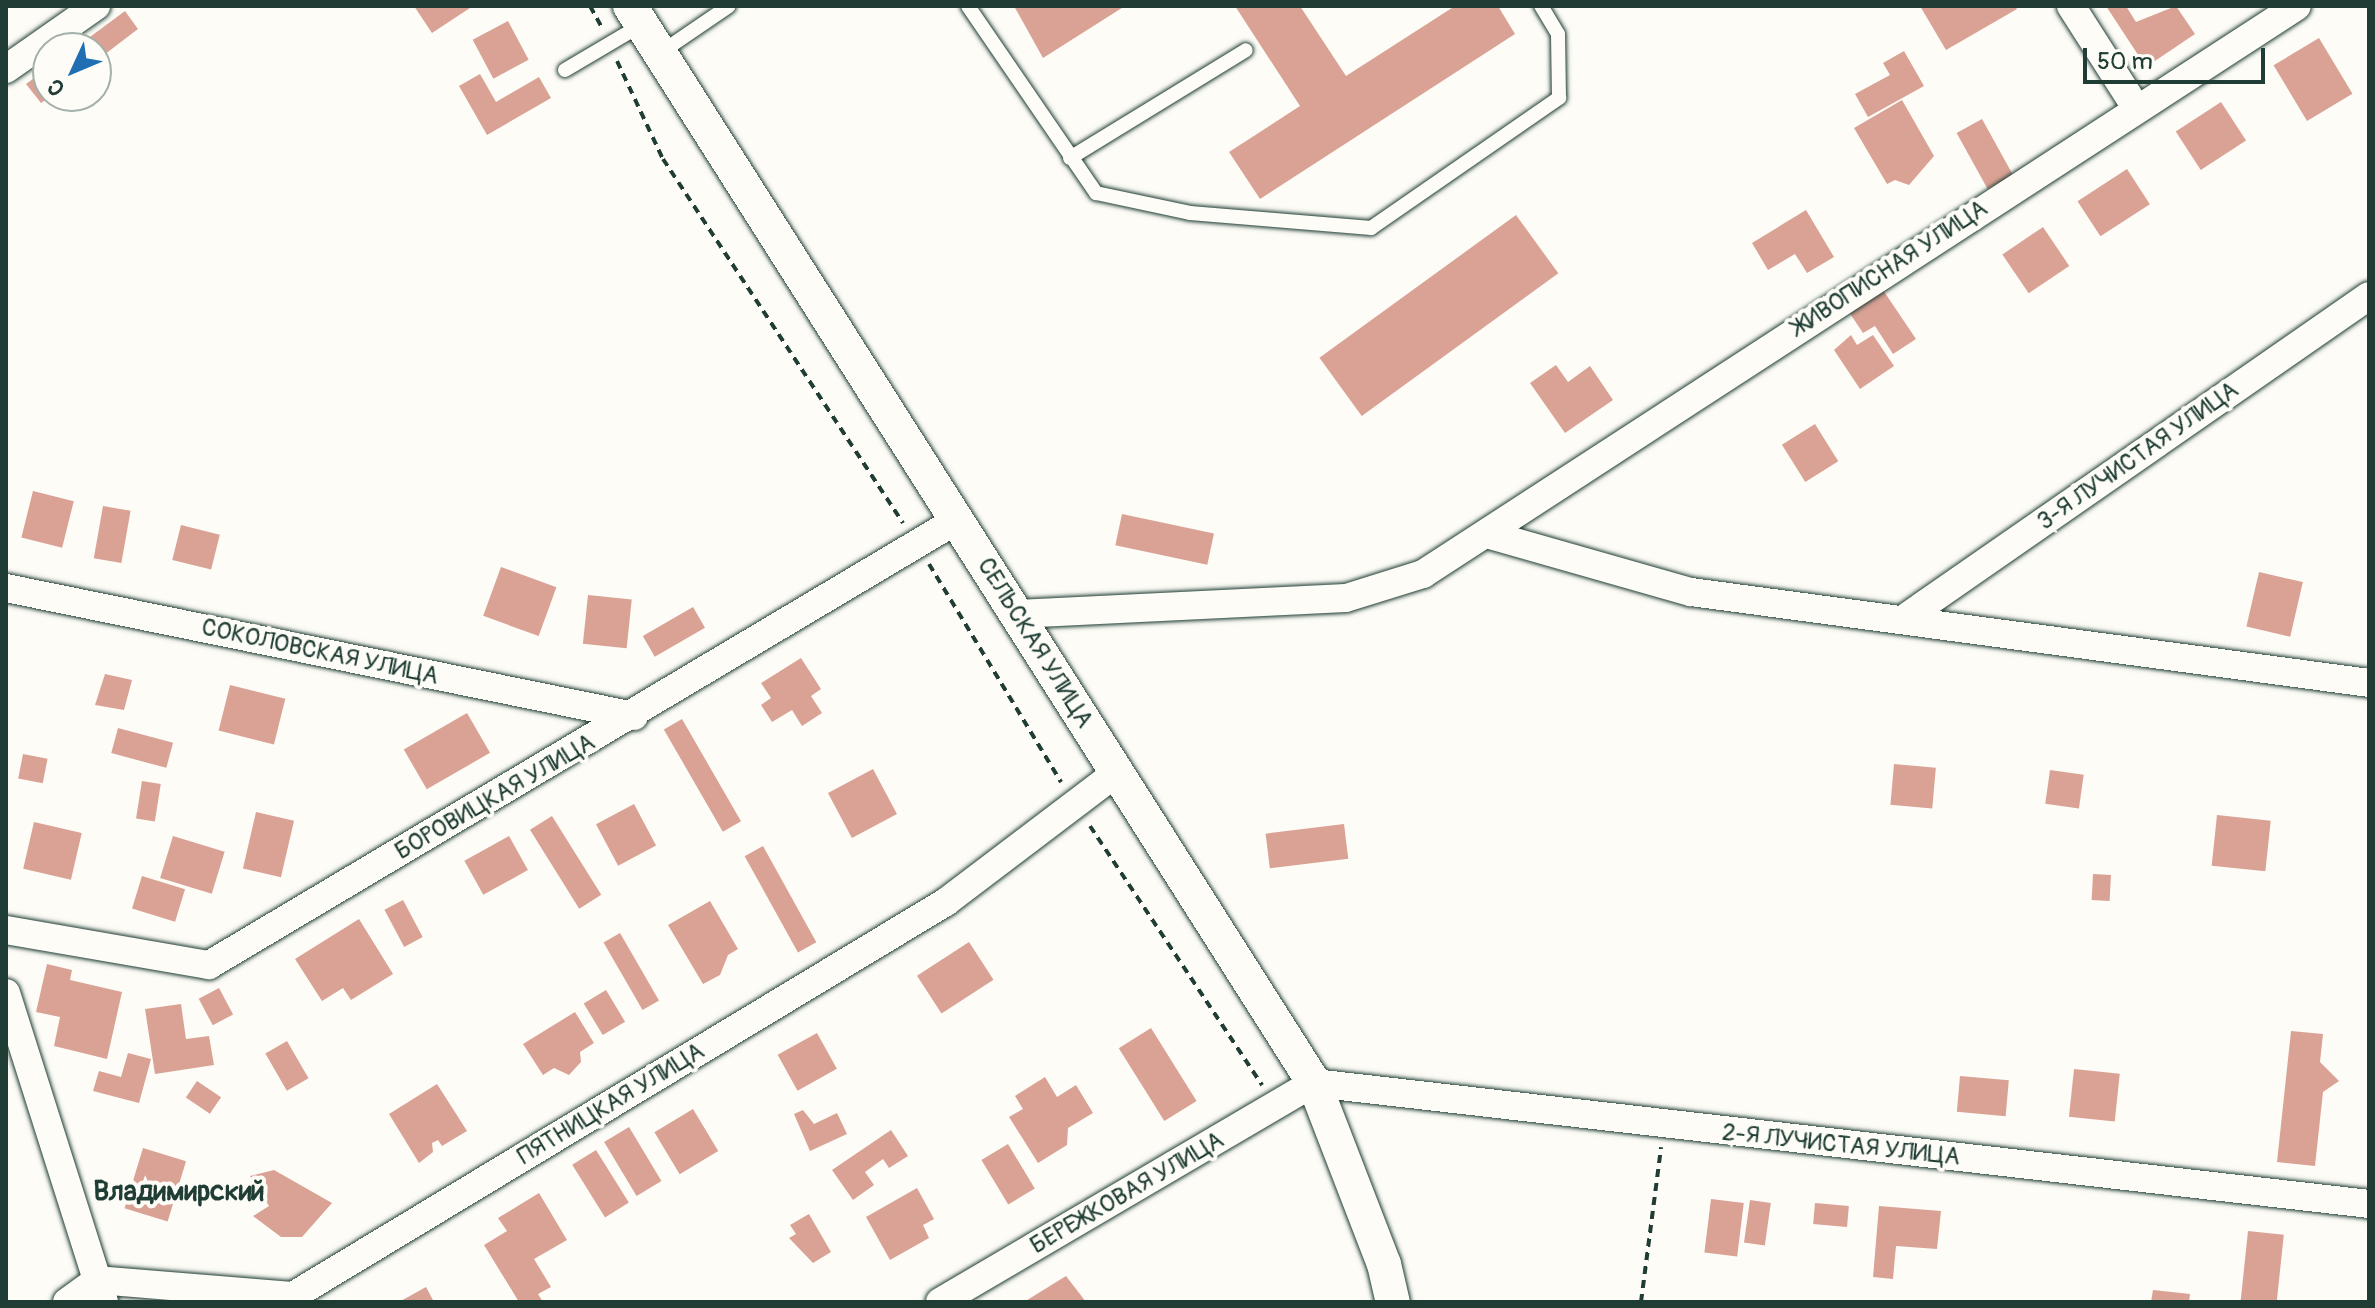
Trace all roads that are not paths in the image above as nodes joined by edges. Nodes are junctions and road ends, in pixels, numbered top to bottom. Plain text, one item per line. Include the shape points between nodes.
1 (96, 6) edge
2 (729, 6) edge
3 (968, 6) edge
4 (1541, 6) edge
5 (2071, 6) edge
6 (2297, 6) edge
7 (643, 28) edge
8 (1246, 50) dead end
9 (6, 69) edge
10 (565, 70) dead end
11 (2135, 106) junction
12 (1070, 158) junction
13 (2369, 296) edge
14 (957, 520) junction
15 (1487, 534) junction
16 (6, 588) edge
17 (1017, 614) junction
18 (1908, 616) junction
19 (2369, 683) edge
20 (634, 716) junction
21 (1117, 772) junction
22 (6, 930) edge
23 (6, 993) edge
24 (1314, 1083) junction
25 (2369, 1204) edge
26 (101, 1291) edge
27 (67, 1302) edge
28 (940, 1302) edge
29 (1393, 1302) edge

1 - 9 street
2 - 7 lane
3 - 12 lane
4 - 12 lane via 1558,34 1559,98 1371,228 1190,213 1096,193
5 - 11 street
6 - 11 street, ЖИВОПИСНАЯ УЛИЦА
7 - 10 lane
7 - 14 street, СЕЛЬСКАЯ УЛИЦА
8 - 12 lane
11 - 15 street, ЖИВОПИСНАЯ УЛИЦА
13 - 18 street, 3-Я ЛУЧИСТАЯ УЛИЦА
14 - 17 street, СЕЛЬСКАЯ УЛИЦА
14 - 20 street, БОРОВИЦКАЯ УЛИЦА
15 - 17 street, ЖИВОПИСНАЯ УЛИЦА via 1423,574 1346,598
15 - 18 street via 1691,592
16 - 20 street, СОКОЛОВСКАЯ УЛИЦА
17 - 21 street, СЕЛЬСКАЯ УЛИЦА
18 - 19 street
20 - 22 street, БОРОВИЦКАЯ УЛИЦА via 209,965
21 - 24 street, СЕЛЬСКАЯ УЛИЦА
21 - 26 street, ПЯТНИЦКАЯ УЛИЦА via 946,902 293,1296
23 - 26 street
24 - 25 street, 2-Я ЛУЧИСТАЯ УЛИЦА
24 - 28 street, БЕРЕЖКОВАЯ УЛИЦА
24 - 29 street, СЕЛЬСКАЯ УЛИЦА via 1384,1264
26 - 27 street

